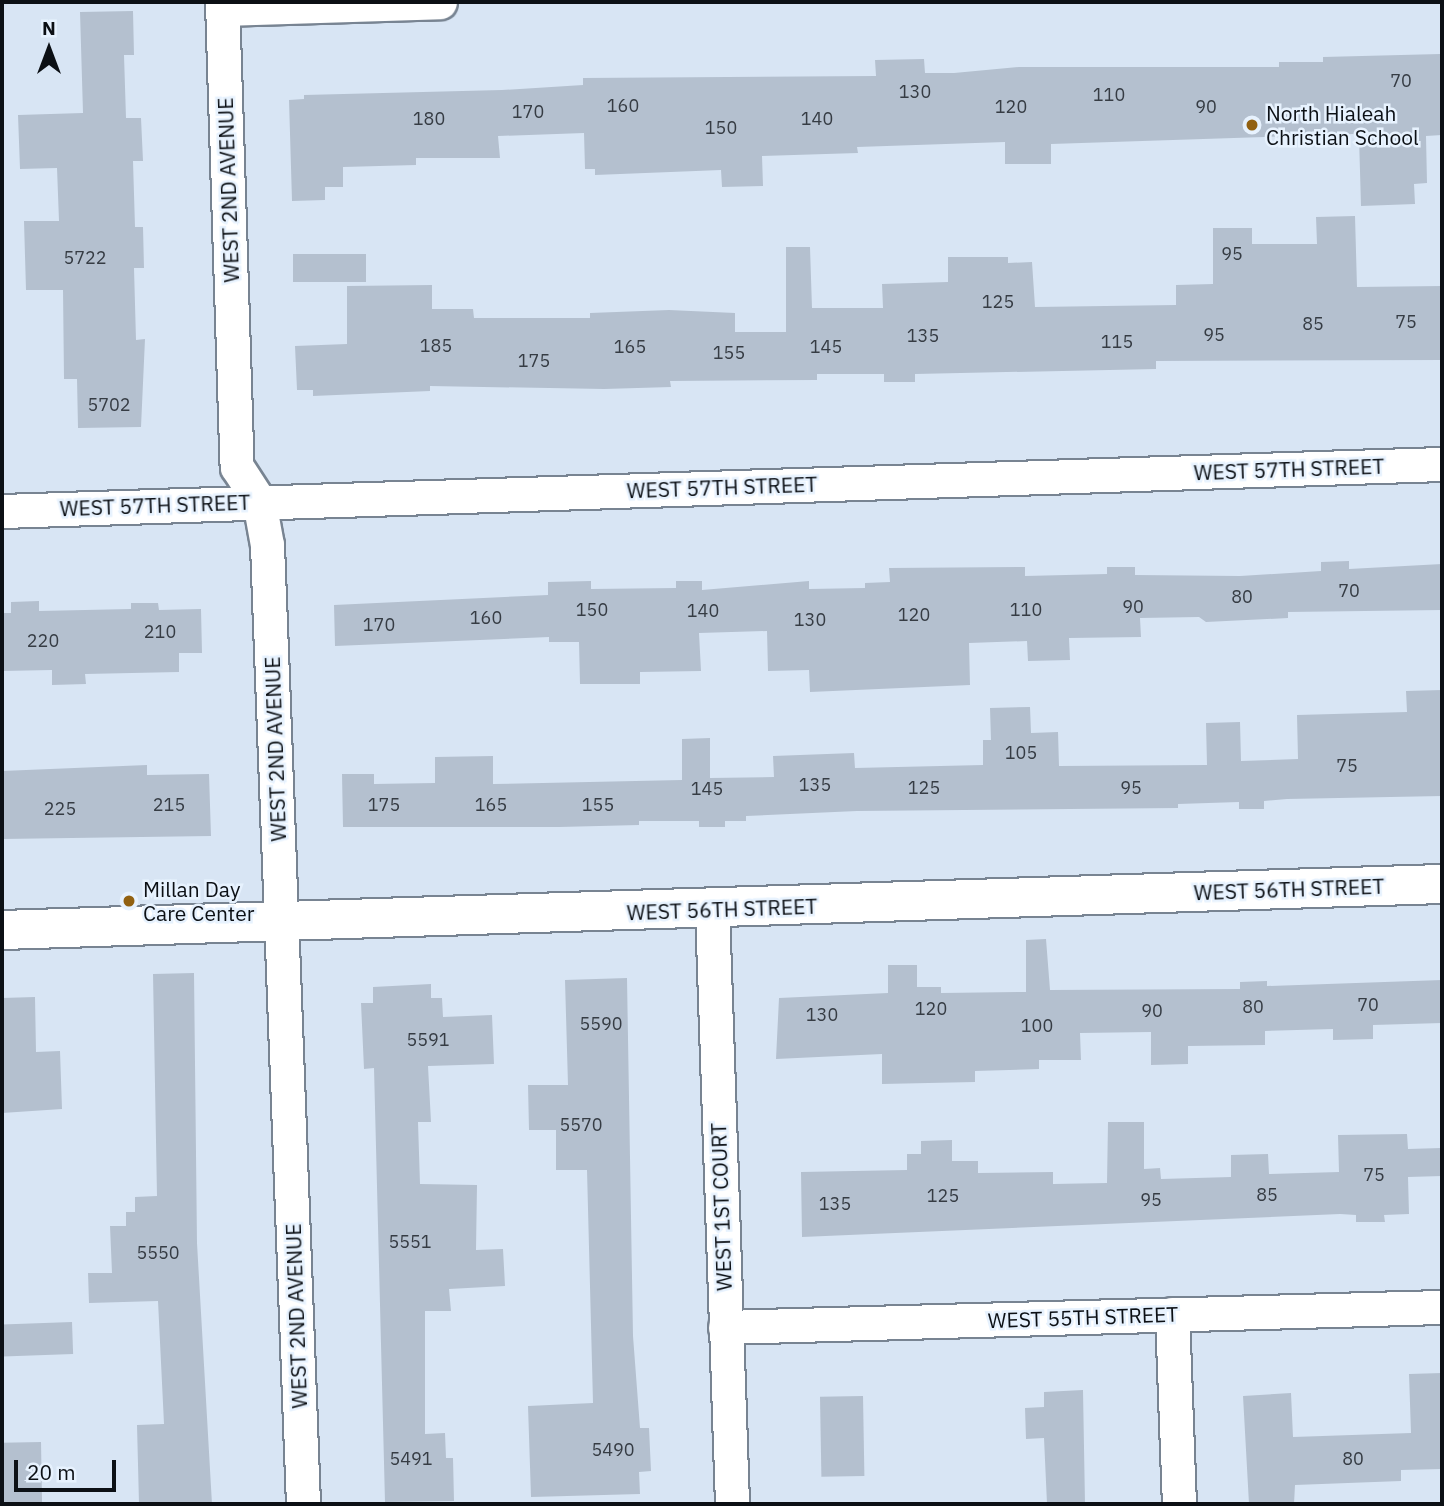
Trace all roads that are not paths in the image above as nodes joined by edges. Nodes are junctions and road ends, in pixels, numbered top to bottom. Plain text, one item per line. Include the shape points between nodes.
1 (440, 2) edge
2 (223, 5) edge
3 (1442, 464) edge
4 (259, 501) junction
5 (2, 511) edge
6 (1442, 884) edge
7 (712, 910) junction
8 (282, 922) junction
9 (2, 930) edge
10 (1442, 1307) edge
11 (1172, 1314) junction
12 (725, 1327) junction
13 (303, 1504) edge
14 (732, 1504) edge
15 (1179, 1504) edge

1 - 2 street
2 - 4 street, WEST 2ND AVENUE via 237,467
3 - 4 street, WEST 57TH STREET
4 - 5 street, WEST 57TH STREET
4 - 8 street, WEST 2ND AVENUE via 267,545
6 - 7 street, WEST 56TH STREET
7 - 8 street, WEST 56TH STREET
7 - 12 street, WEST 1ST COURT
8 - 9 street, WEST 56TH STREET
8 - 13 street, WEST 2ND AVENUE
10 - 11 street, WEST 55TH STREET
11 - 12 street, WEST 55TH STREET
11 - 15 street
12 - 14 street, WEST 1ST COURT

